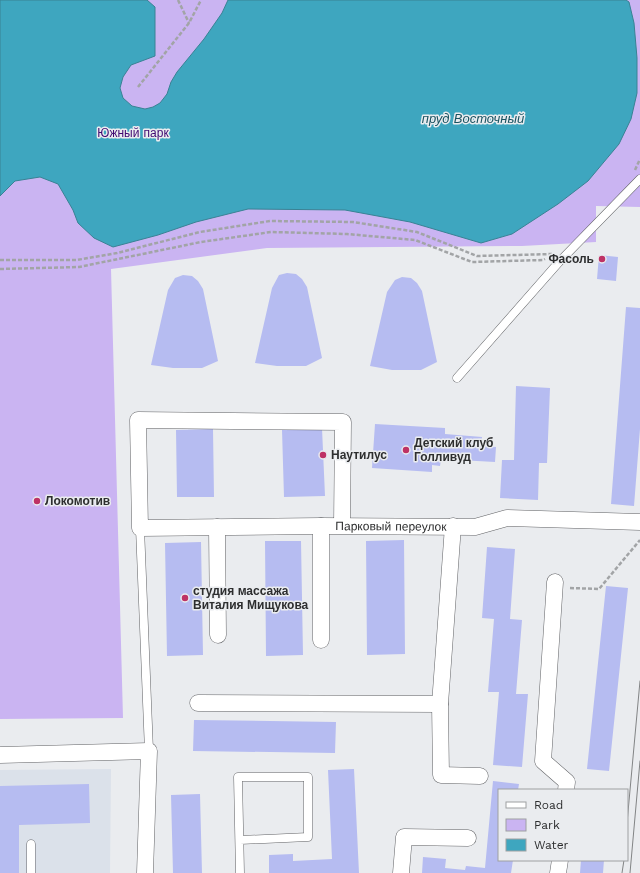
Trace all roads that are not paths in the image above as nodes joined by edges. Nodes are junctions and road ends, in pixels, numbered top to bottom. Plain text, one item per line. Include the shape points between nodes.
1 (640, 179) edge
2 (457, 378) dead end
3 (640, 522) edge
4 (321, 526) junction
5 (342, 526) junction
6 (452, 526) junction
7 (217, 527) junction
8 (140, 528) junction
9 (555, 585) road end
10 (218, 635) dead end
11 (321, 640) dead end
12 (198, 703) dead end
13 (440, 704) junction
14 (149, 751) junction
15 (0, 756) edge
16 (480, 776) dead end
17 (566, 789) edge
18 (468, 838) dead end
19 (240, 840) junction
20 (31, 844) dead end
21 (560, 861) edge
22 (31, 873) edge
23 (145, 873) edge
24 (240, 873) edge
25 (401, 873) edge
26 (558, 873) edge

1 - 2 lane via 559,262
3 - 6 street, Парковый переулок via 507,518 475,526
4 - 5 street, Парковый переулок
4 - 7 street, Парковый переулок
4 - 11 street
5 - 6 street, Парковый переулок
5 - 8 street via 343,422 138,420
6 - 13 street
7 - 8 street, Парковый переулок
7 - 10 street
8 - 14 lane
9 - 17 street via 543,761 567,782
12 - 13 street
13 - 16 street via 441,775
14 - 15 street
14 - 23 street
18 - 25 street via 404,837
19 - 19 lane via 238,777 308,777 308,837
19 - 24 lane
20 - 22 lane
21 - 26 street

